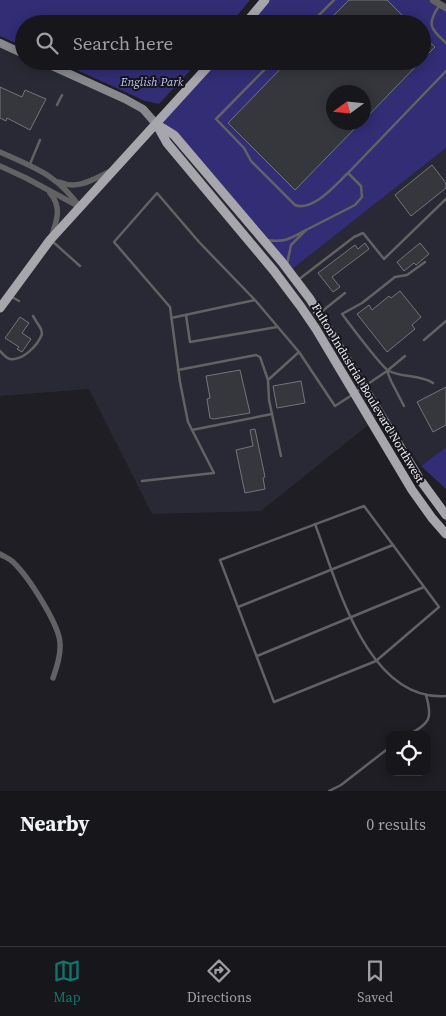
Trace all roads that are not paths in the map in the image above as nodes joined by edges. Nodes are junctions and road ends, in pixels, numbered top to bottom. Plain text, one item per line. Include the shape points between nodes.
1 (265, 0) edge
2 (334, 0) edge
3 (433, 0) edge
4 (443, 6) edge
5 (252, 15) edge
6 (319, 15) edge
7 (0, 43) edge
8 (446, 43) edge
9 (15, 50) edge
10 (61, 70) edge
11 (205, 70) edge
12 (265, 70) edge
13 (446, 71) edge
14 (62, 96) dead end
15 (57, 105) dead end
16 (157, 125) junction
17 (40, 140) dead end
18 (0, 152) edge
19 (30, 164) junction
20 (0, 166) edge
21 (113, 171) junction
22 (348, 173) junction
23 (57, 181) junction
24 (47, 189) junction
25 (446, 199) edge
26 (80, 207) junction
27 (306, 230) junction
28 (50, 240) junction
29 (263, 240) junction
30 (425, 262) dead end
31 (80, 266) dead end
32 (287, 268) junction
33 (296, 281) junction
34 (345, 293) dead end
35 (9, 294) junction
36 (255, 300) junction
37 (19, 302) dead end
38 (0, 308) edge
39 (319, 314) junction
40 (186, 315) junction
41 (33, 316) dead end
42 (171, 318) junction
43 (446, 321) edge
44 (433, 325) dead end
45 (277, 327) junction
46 (436, 329) junction
47 (424, 340) dead end
48 (0, 351) edge
49 (299, 352) junction
50 (405, 356) dead end
51 (178, 370) junction
52 (387, 371) junction
53 (268, 380) junction
54 (433, 383) dead end
55 (364, 386) junction
56 (354, 393) junction
57 (404, 406) dead end
58 (272, 414) junction
59 (192, 430) junction
60 (281, 456) dead end
61 (142, 481) dead end
62 (446, 515) edge
63 (315, 524) junction
64 (446, 534) edge
65 (393, 545) junction
66 (0, 554) edge
67 (332, 569) junction
68 (424, 587) junction
69 (238, 607) junction
70 (350, 617) junction
71 (256, 656) junction
72 (376, 661) junction
73 (54, 678) dead end
74 (426, 695) junction
75 (446, 696) edge
76 (414, 731) edge
77 (386, 750) edge
78 (329, 791) edge

1 - 5 main road
2 - 6 lane
3 - 4 street
4 - 8 lane via 432,16 431,24 434,32
7 - 9 main road
10 - 16 main road, Fulton Industrial Boulevard Northwest via 125,98 143,109
11 - 16 main road
12 - 22 lane via 216,119 244,148 251,161 301,208 326,195
13 - 22 lane
14 - 15 lane
16 - 21 main road
16 - 29 main road, Fulton Industrial Boulevard Northwest via 174,135
16 - 56 main road, Fulton Industrial Boulevard Northwest via 167,143 301,307
17 - 19 lane
18 - 19 street
19 - 23 street
20 - 24 street
21 - 23 street via 78,185
21 - 26 main road
22 - 27 lane via 361,186 362,197 355,205
23 - 26 street
24 - 26 street
24 - 28 street via 59,212
25 - 33 lane via 384,260 363,233
26 - 28 main road
27 - 29 lane via 287,241
27 - 32 lane via 291,246
28 - 31 lane
28 - 35 main road
29 - 32 main road, Fulton Industrial Boulevard Northwest
30 - 52 lane via 407,275 395,277 342,314
32 - 33 main road, Fulton Industrial Boulevard Northwest
33 - 39 main road, Fulton Industrial Boulevard Northwest
34 - 39 lane
35 - 37 lane
35 - 38 main road
36 - 40 lane
36 - 42 lane via 157,194 114,242 170,307
36 - 45 lane
39 - 55 main road, Fulton Industrial Boulevard Northwest
40 - 42 lane
40 - 45 lane via 190,342
41 - 48 lane via 41,329 40,339 33,347 21,357 5,358
42 - 51 lane
43 - 46 lane
44 - 46 lane
45 - 49 lane
46 - 47 lane
49 - 53 lane
49 - 56 lane via 334,406
50 - 52 lane
51 - 53 lane via 256,355 260,357
51 - 59 lane
52 - 54 lane via 424,377
52 - 55 lane
52 - 57 lane
53 - 58 lane
55 - 56 lane
55 - 62 main road, Fulton Industrial Boulevard Northwest via 421,481
56 - 64 main road, Fulton Industrial Boulevard Northwest via 412,490
58 - 59 lane
58 - 60 lane
59 - 61 lane via 214,473
63 - 65 lane via 364,506
63 - 67 lane
63 - 69 lane via 220,560
65 - 67 lane
65 - 68 lane
66 - 73 street via 12,560 51,615 58,631 59,656
67 - 69 lane
67 - 70 lane
68 - 70 lane
68 - 72 lane via 439,607
69 - 71 lane
70 - 71 lane
70 - 72 lane
71 - 72 lane via 274,702
72 - 74 lane via 393,679
74 - 75 lane
74 - 76 lane via 431,715 427,723
77 - 78 lane

